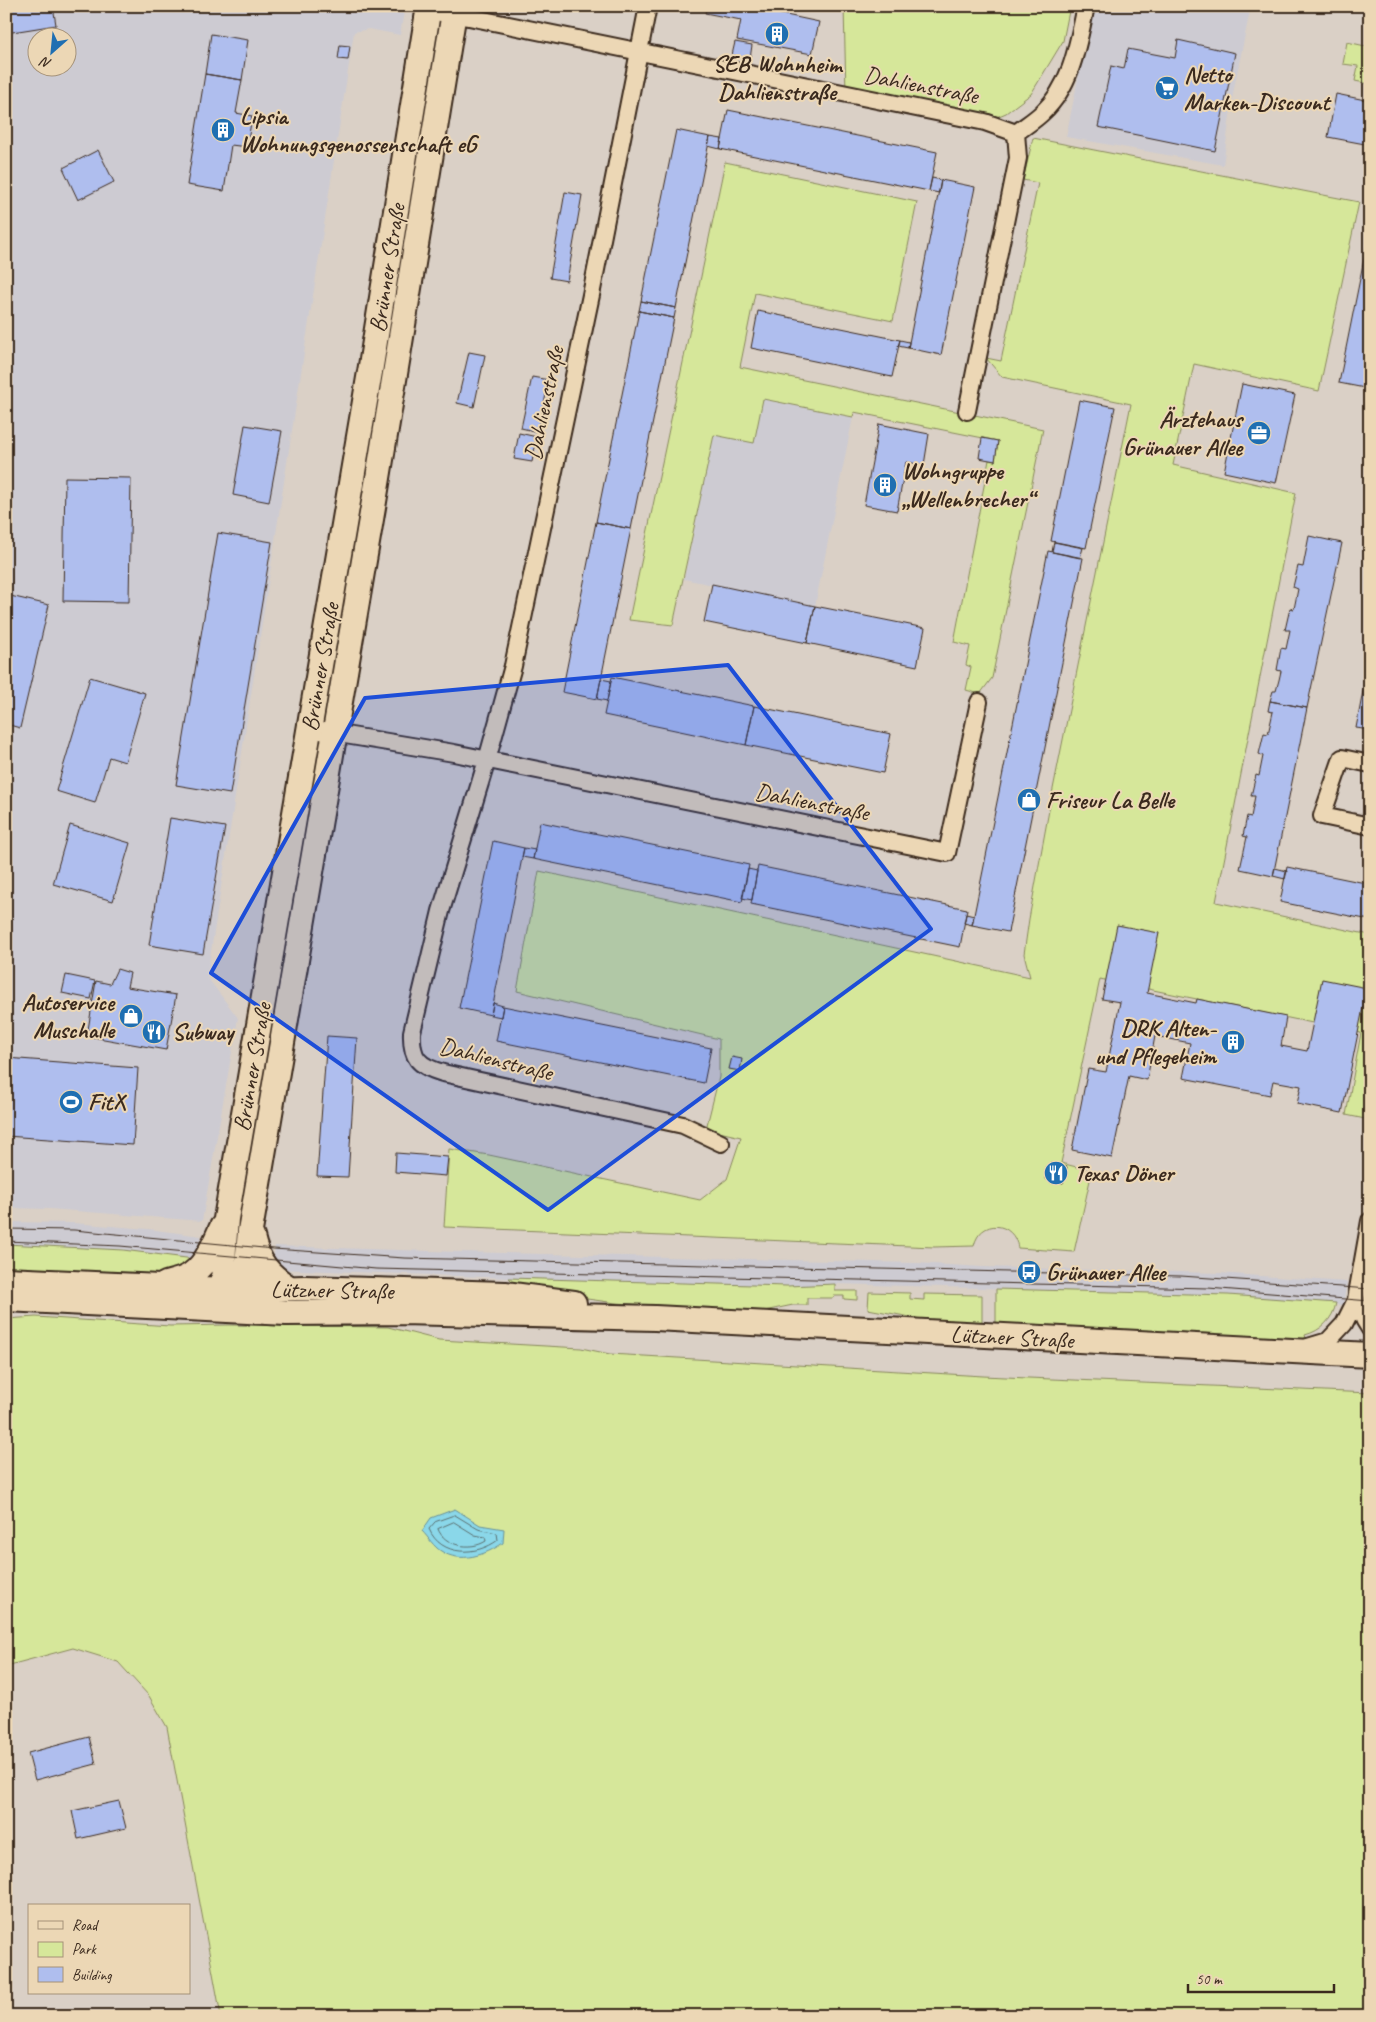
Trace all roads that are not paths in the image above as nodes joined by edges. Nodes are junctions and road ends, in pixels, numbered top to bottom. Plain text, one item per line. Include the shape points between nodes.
1 (648, 6) edge
2 (1086, 6) edge
3 (428, 9) edge
4 (455, 10) edge
5 (639, 53) junction
6 (1016, 133) junction
7 (967, 411) dead end
8 (979, 702) dead end
9 (309, 729) junction
10 (335, 733) junction
11 (487, 760) junction
12 (1370, 764) edge
13 (1370, 826) edge
14 (721, 1142) dead end
15 (226, 1219) junction
16 (1370, 1221) edge
17 (250, 1231) junction
18 (6, 1280) edge
19 (157, 1287) junction
20 (289, 1288) junction
21 (230, 1297) junction
22 (6, 1299) edge
23 (1356, 1300) junction
24 (655, 1318) junction
25 (1370, 1329) edge
26 (1291, 1352) junction
27 (1370, 1355) edge

1 - 5 street, Dahlienstraße
2 - 6 street via 1073,62 1063,83 1044,111
3 - 4 street, Dahlienstraße
3 - 9 main road, Brünner Straße
4 - 5 street, Dahlienstraße
4 - 10 main road, Brünner Straße
5 - 6 street, Dahlienstraße via 985,122
5 - 11 street, Dahlienstraße via 515,656
6 - 7 street via 1018,158
8 - 11 street, Dahlienstraße via 947,853
9 - 10 street, Dahlienstraße
9 - 15 main road, Brünner Straße
10 - 11 street, Dahlienstraße
10 - 17 main road, Brünner Straße
11 - 14 street, Dahlienstraße via 441,911 412,1032 416,1060 442,1073 683,1125
12 - 13 street via 1342,758 1322,816
15 - 19 main road via 197,1270 186,1278
15 - 21 main road, Brünner Straße via 224,1279
16 - 23 street
17 - 20 main road via 264,1266 272,1277
17 - 21 main road, Brünner Straße
18 - 19 main road, Lützner Straße
19 - 21 main road, Lützner Straße
20 - 21 main road, Lützner Straße
20 - 24 main road, Lützner Straße via 505,1294 572,1302
21 - 22 main road, Lützner Straße
21 - 24 main road, Lützner Straße via 258,1311 286,1313 402,1312
23 - 25 street
23 - 26 street via 1344,1324 1328,1341
24 - 26 main road, Lützner Straße
26 - 27 main road, Lützner Straße

